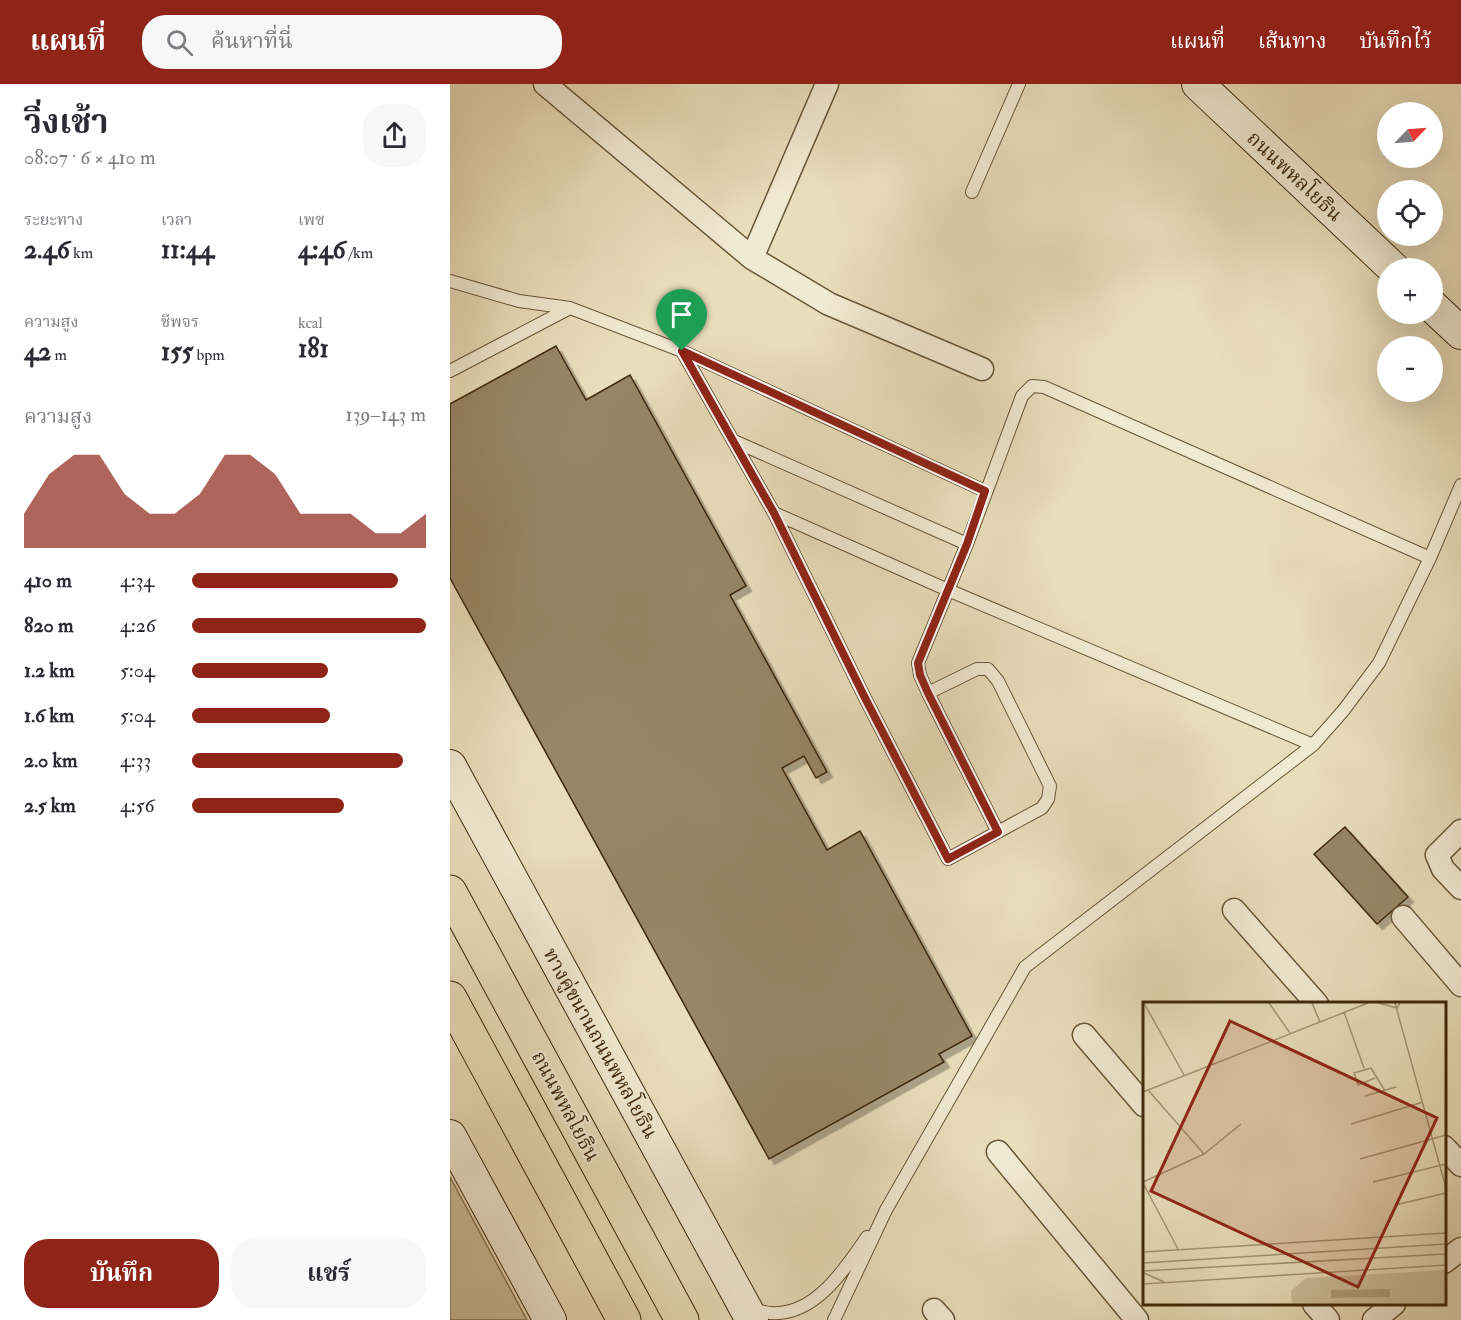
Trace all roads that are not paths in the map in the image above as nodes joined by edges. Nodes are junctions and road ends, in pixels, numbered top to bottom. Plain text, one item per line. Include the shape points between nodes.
1 (544, 84) edge
2 (828, 84) edge
3 (1019, 84) edge
4 (1198, 84) edge
5 (972, 192) dead end
6 (752, 258) junction
7 (1382, 258) edge
8 (450, 281) edge
9 (570, 309) junction
10 (1443, 316) edge
11 (1461, 333) edge
12 (682, 351) junction
13 (982, 369) dead end
14 (450, 371) edge
15 (734, 441) junction
16 (1461, 485) edge
17 (985, 491) junction
18 (774, 513) junction
19 (967, 544) junction
20 (1430, 558) junction
21 (948, 590) junction
22 (928, 693) junction
23 (1313, 745) junction
24 (450, 766) edge
25 (1461, 831) edge
26 (998, 832) junction
27 (1461, 888) edge
28 (450, 892) edge
29 (1234, 910) dead end
30 (1403, 917) dead end
31 (1461, 985) edge
32 (450, 998) edge
33 (1315, 1002) edge
34 (1084, 1035) dead end
35 (1143, 1105) edge
36 (450, 1136) edge
37 (1446, 1149) edge
38 (998, 1152) dead end
39 (1461, 1165) edge
40 (886, 1210) junction
41 (1461, 1249) edge
42 (1446, 1260) edge
43 (1315, 1305) edge
44 (1393, 1305) edge
45 (749, 1314) edge
46 (550, 1320) edge
47 (624, 1320) edge
48 (682, 1320) edge
49 (834, 1320) edge
50 (1137, 1320) edge
51 (1329, 1320) edge
52 (1374, 1320) edge

1 - 6 street
2 - 6 street
3 - 5 lane
4 - 7 main road, ถนนพหลโยธิน
6 - 13 street via 829,304
8 - 9 lane via 519,301
9 - 12 lane
9 - 14 lane
10 - 11 main road
12 - 15 lane
12 - 17 lane
15 - 18 lane
15 - 19 lane
16 - 20 lane
17 - 19 lane
17 - 20 lane via 1022,396 1032,386 1044,387
18 - 21 lane
18 - 26 lane via 948,859
19 - 21 lane
20 - 23 lane via 1379,663
21 - 22 lane via 918,663
21 - 23 lane
22 - 26 lane
22 - 26 lane via 977,669 988,669 998,681 1050,786 1042,808
23 - 40 lane via 1025,967
24 - 45 main road, ทางคู่ขนานถนนพหลโยธิน
25 - 27 street via 1437,855 1443,869
28 - 48 highway, ถนนพหลโยธิน
29 - 33 street
30 - 31 street
32 - 47 highway
34 - 35 street
36 - 46 main road
37 - 39 street
38 - 50 street
40 - 45 lane via 818,1298 777,1313
40 - 49 lane
41 - 42 street
43 - 51 street
44 - 52 street

